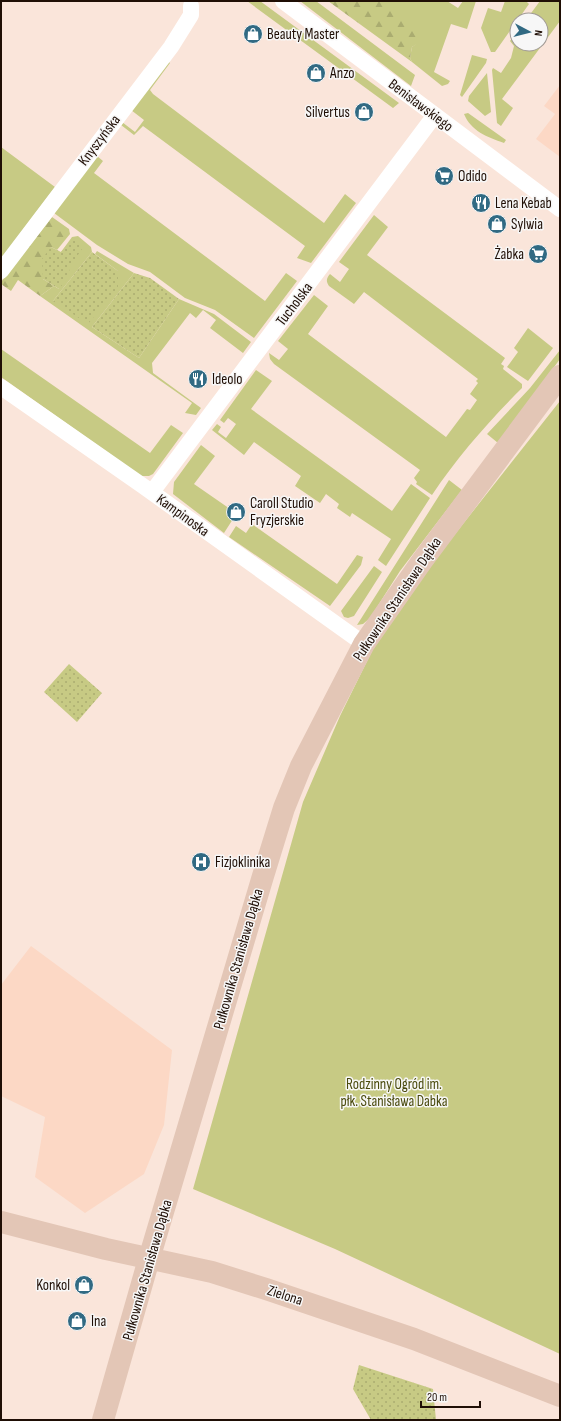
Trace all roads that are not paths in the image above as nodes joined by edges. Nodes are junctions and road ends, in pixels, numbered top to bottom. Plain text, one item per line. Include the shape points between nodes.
1 (283, 1) edge
2 (191, 6) dead end
3 (435, 115) junction
4 (560, 209) edge
5 (1, 272) edge
6 (560, 376) edge
7 (1, 387) edge
8 (152, 492) junction
9 (364, 644) junction
10 (1, 1222) edge
11 (149, 1259) junction
12 (560, 1396) edge
13 (104, 1420) edge

1 - 3 street, Benisławskiego
2 - 5 street, Knyszyńska via 191,15 171,47
3 - 4 street, Benisławskiego
3 - 8 street, Tucholska
6 - 9 street, Pułkownika Stanisława Dąbka via 436,542
7 - 8 street, Kampinoska
8 - 9 street, Kampinoska
9 - 11 street, Pułkownika Stanisława Dąbka via 301,766 284,808
10 - 11 street, Zielona
11 - 12 street, Zielona via 212,1272 307,1302 414,1339
11 - 13 street, Pułkownika Stanisława Dąbka

